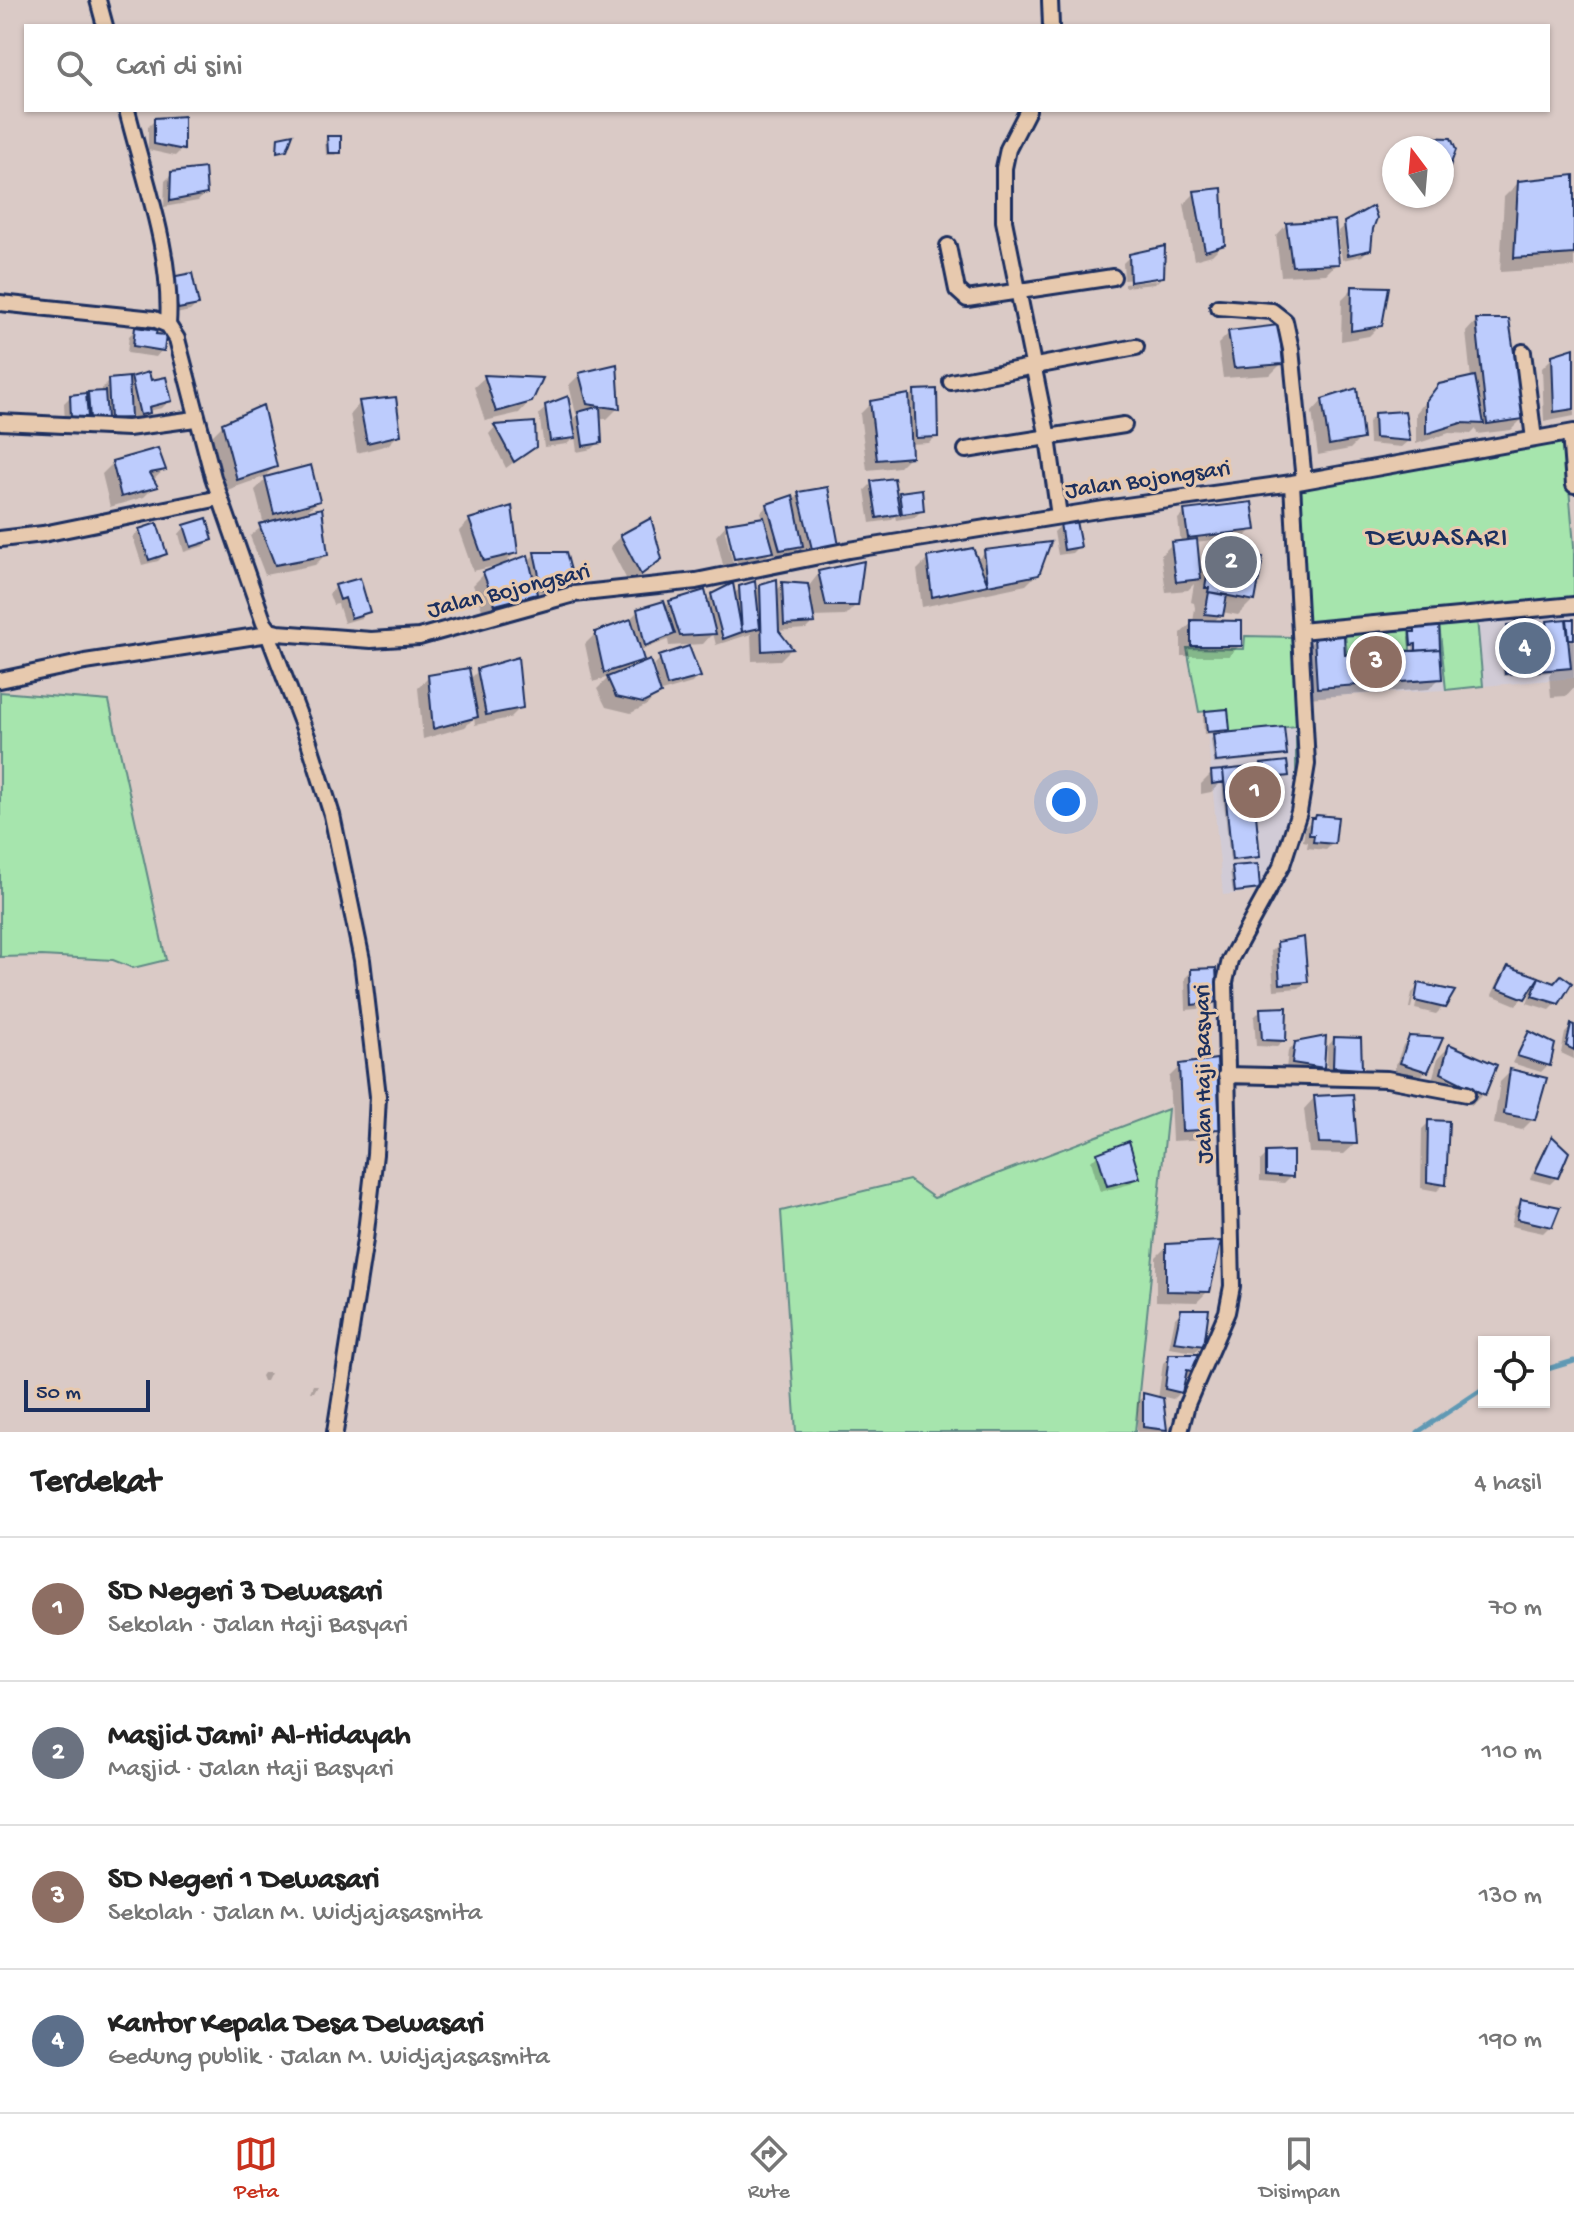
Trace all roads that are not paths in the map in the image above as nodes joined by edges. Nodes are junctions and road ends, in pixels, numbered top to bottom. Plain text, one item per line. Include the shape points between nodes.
1 (98, 0) edge
2 (1050, 0) edge
3 (104, 24) edge
4 (1051, 24) edge
5 (128, 112) edge
6 (1027, 112) edge
7 (948, 246) dead end
8 (1113, 277) dead end
9 (1017, 292) junction
10 (0, 303) edge
11 (1218, 307) dead end
12 (168, 325) junction
13 (1136, 347) dead end
14 (1523, 352) dead end
15 (1033, 368) junction
16 (951, 382) dead end
17 (195, 419) junction
18 (0, 422) edge
19 (1124, 425) dead end
20 (1572, 433) edge
21 (1048, 438) junction
22 (1534, 439) junction
23 (966, 450) dead end
24 (1298, 482) junction
25 (1574, 485) edge
26 (220, 498) junction
27 (1059, 516) junction
28 (0, 539) edge
29 (1574, 605) edge
30 (1300, 631) junction
31 (269, 632) junction
32 (0, 680) edge
33 (1226, 1075) junction
34 (1467, 1094) dead end
35 (335, 1432) edge
36 (1180, 1432) edge

1 - 3 street
2 - 4 street
5 - 12 street via 162,247
6 - 9 street via 1004,168 1004,221
7 - 9 street via 957,290 964,298
8 - 9 street
9 - 15 street
10 - 12 street via 154,319
11 - 24 street, Jalan Haji Basyari via 1272,311 1285,321
12 - 17 street via 177,339
13 - 15 street
14 - 22 street
15 - 16 street
15 - 21 street
17 - 18 street via 128,428
17 - 26 street
19 - 21 street
20 - 22 street, Jalan Bojongsari
20 - 25 street
21 - 23 street
21 - 27 street
22 - 24 street, Jalan Bojongsari
24 - 27 street, Jalan Bojongsari
24 - 30 street, Jalan Haji Basyari
26 - 28 street
26 - 31 street
27 - 31 street, Jalan Bojongsari via 798,558 696,581 574,594 419,637 371,640
29 - 30 street
30 - 33 street, Jalan Haji Basyari via 1307,751 1299,812 1282,865 1227,970
31 - 32 street, Jalan Bojongsari
31 - 35 street via 332,815 362,960 378,1096 365,1240
33 - 34 street via 1387,1079
33 - 36 street, Jalan Haji Basyari via 1232,1286 1227,1312

